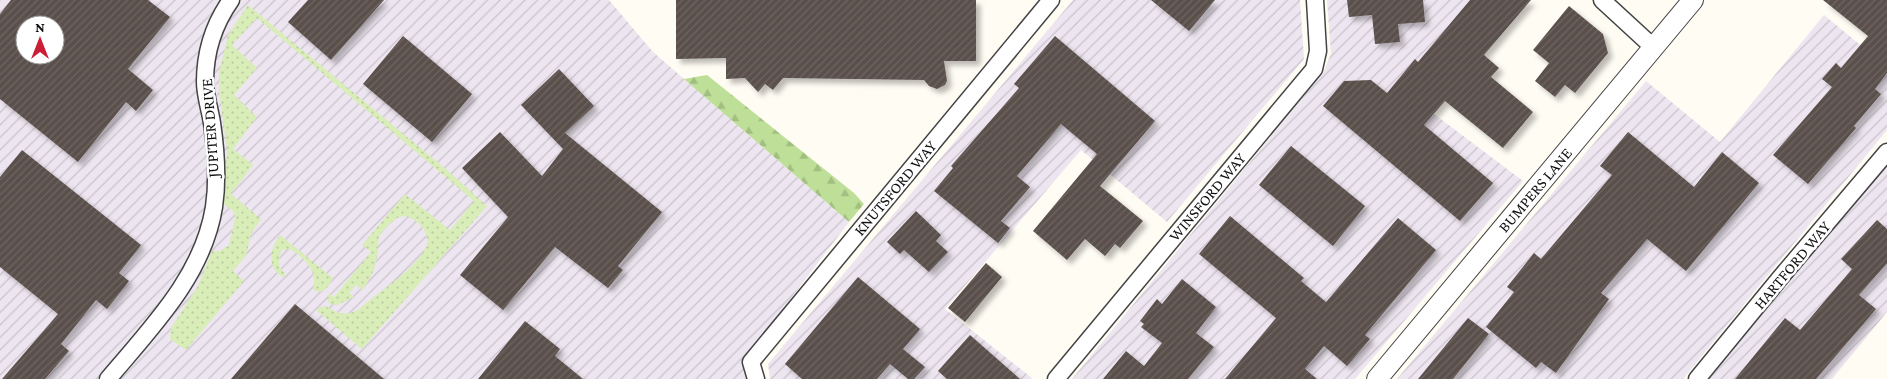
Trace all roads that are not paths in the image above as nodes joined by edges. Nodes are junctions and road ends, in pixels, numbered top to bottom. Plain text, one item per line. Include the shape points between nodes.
1 (231, 0) edge
2 (1052, 0) edge
3 (1315, 0) edge
4 (1602, 0) edge
5 (1693, 0) edge
6 (1653, 47) junction
7 (1887, 152) edge
8 (108, 379) edge
9 (756, 379) edge
10 (1056, 379) edge
11 (1378, 379) edge
12 (1697, 379) edge

1 - 8 street, JUPITER DRIVE via 218,20 206,63 205,84 213,130 215,182 214,206 206,240 175,298
2 - 9 street, KNUTSFORD WAY via 751,362
3 - 10 street, WINSFORD WAY via 1318,51 1314,69
4 - 6 street
5 - 6 street, BUMPERS LANE
6 - 11 street, BUMPERS LANE
7 - 12 street, HARTFORD WAY

